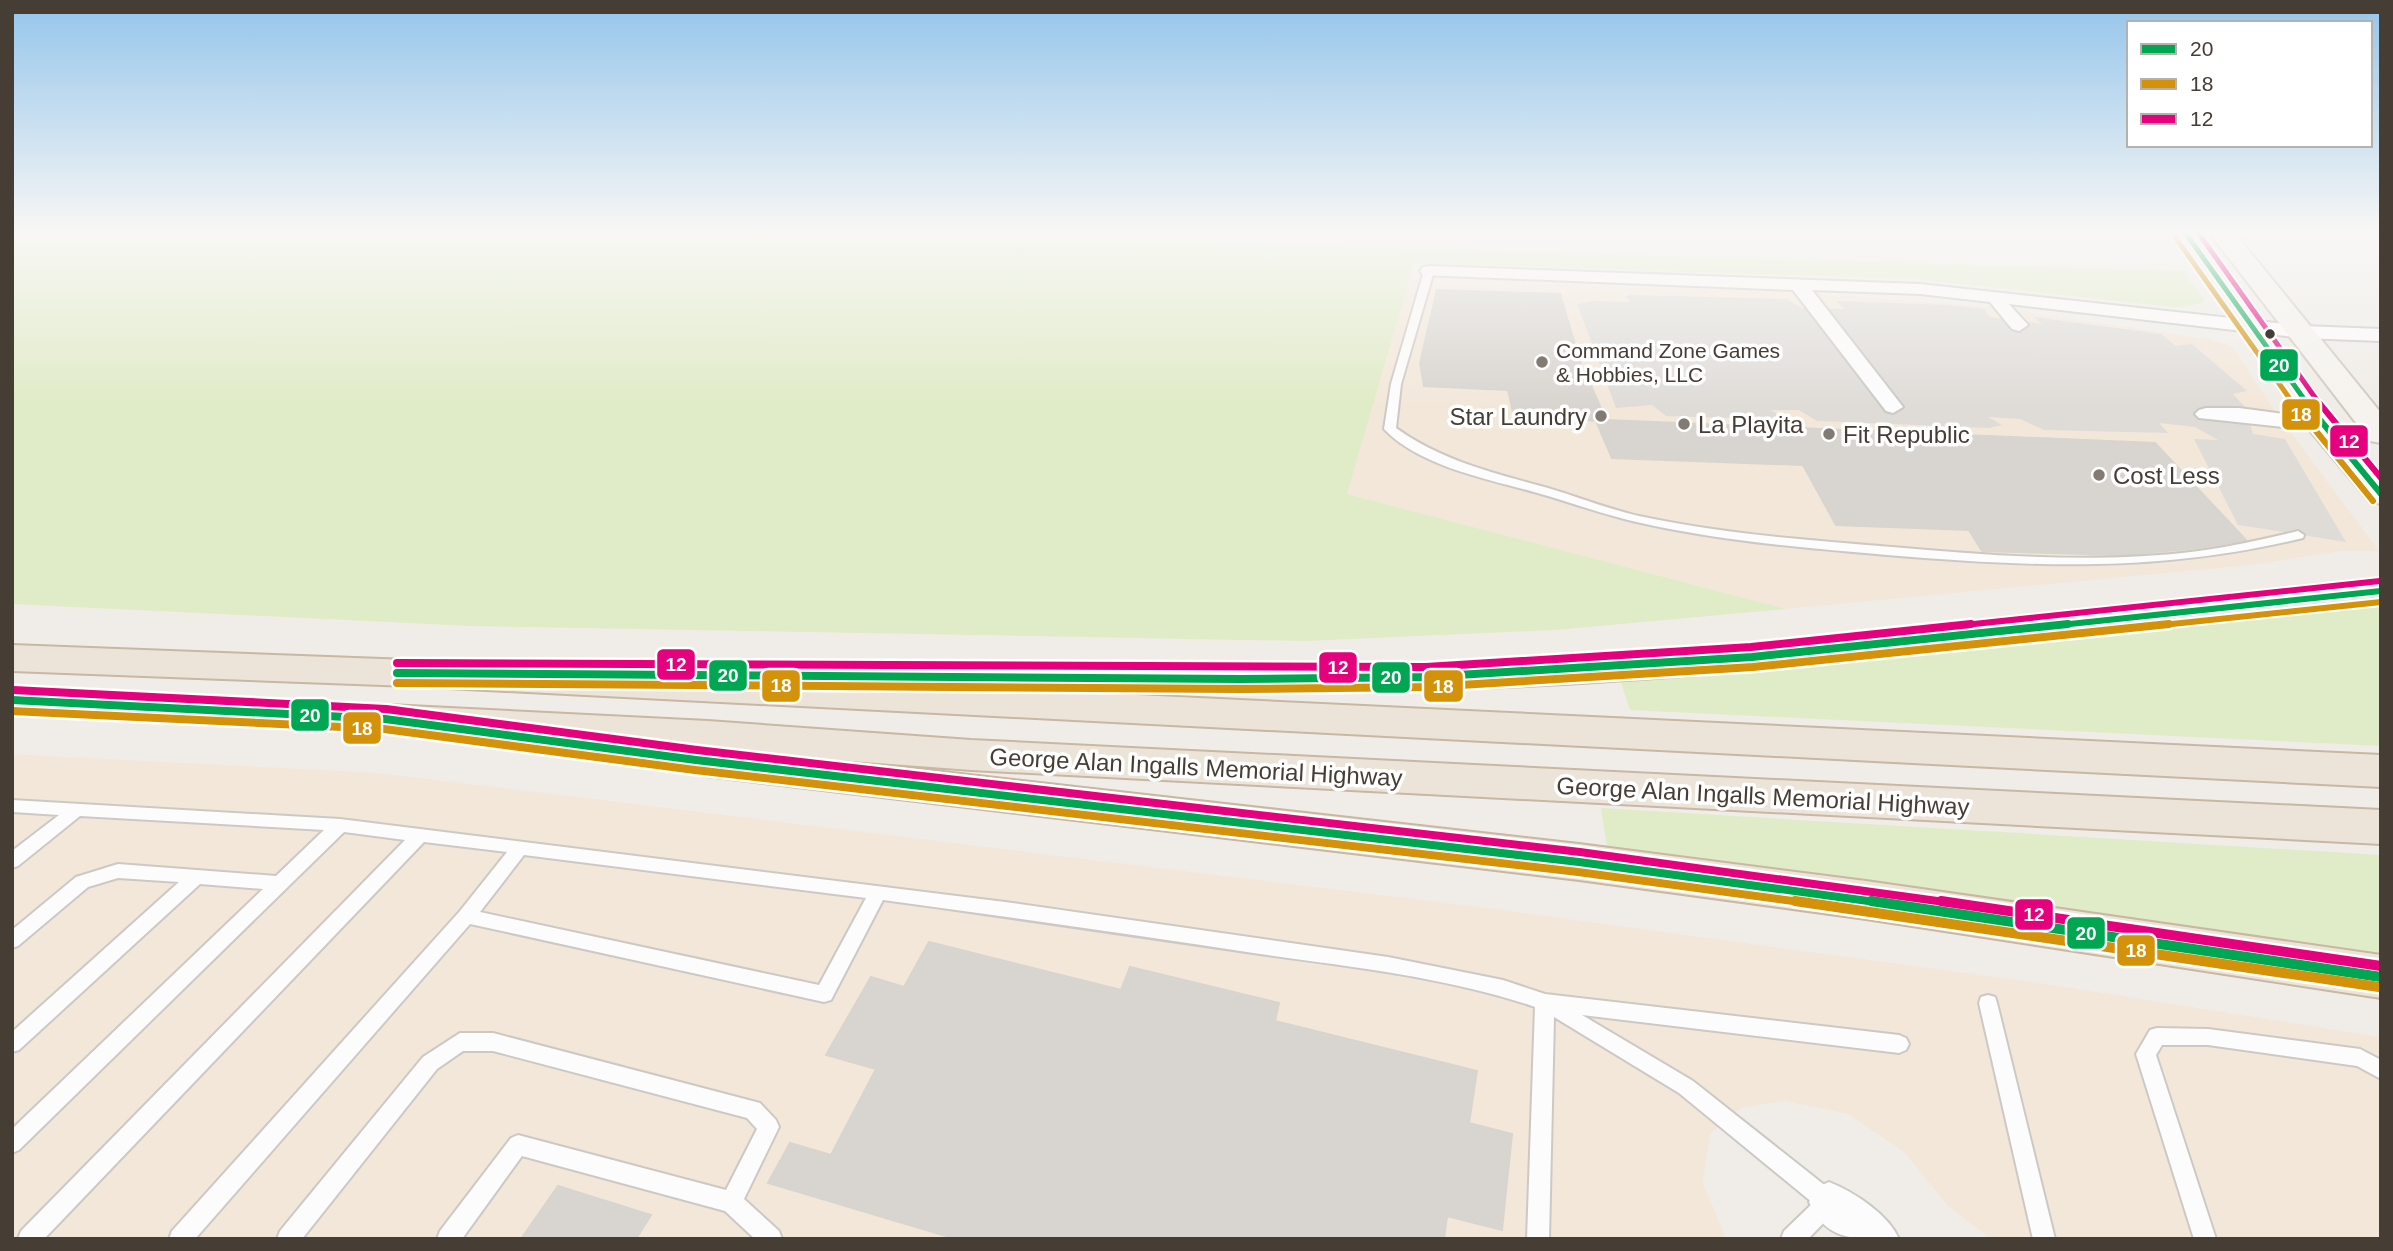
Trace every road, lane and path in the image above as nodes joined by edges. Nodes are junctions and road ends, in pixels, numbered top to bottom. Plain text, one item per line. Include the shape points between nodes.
1 (1424, 289) edge
2 (1802, 289) edge
3 (1885, 289) edge
4 (2225, 289) edge
5 (2269, 289) edge
6 (1995, 295) junction
7 (2019, 325) dead end
8 (2251, 326) junction
9 (2303, 332) junction
10 (2381, 335) edge
11 (1893, 407) dead end
12 (2206, 414) dead end
13 (2322, 425) junction
14 (2381, 434) edge
15 (2381, 494) edge
16 (2298, 535) dead end
17 (2381, 591) edge
18 (12, 657) edge
19 (408, 673) junction
20 (12, 700) edge
21 (385, 719) junction
22 (2381, 771) edge
23 (12, 806) edge
24 (76, 810) junction
25 (340, 825) junction
26 (2381, 827) edge
27 (420, 835) junction
28 (520, 848) junction
29 (12, 861) edge
30 (196, 877) junction
31 (280, 883) junction
32 (878, 893) junction
33 (466, 916) junction
34 (12, 941) edge
35 (2381, 977) edge
36 (1545, 1002) junction
37 (1988, 1003) dead end
38 (12, 1044) edge
39 (1899, 1044) dead end
40 (2381, 1070) edge
41 (12, 1143) edge
42 (732, 1202) junction
43 (1829, 1202) junction
44 (29, 1239) edge
45 (180, 1239) edge
46 (288, 1239) edge
47 (448, 1239) edge
48 (771, 1239) edge
49 (1538, 1239) edge
50 (1792, 1239) edge
51 (1878, 1239) edge
52 (2044, 1239) edge
53 (2205, 1239) edge

1 - 16 lane via 1396,384 1390,429 1433,456 1650,522 1784,542 1975,559 2090,562 2243,550
2 - 11 street
3 - 6 street
4 - 8 main road
5 - 9 main road
6 - 7 street
6 - 8 street
8 - 9 street
8 - 13 main road
9 - 10 street
9 - 14 main road
12 - 13 street
13 - 15 main road
17 - 19 highway via 1752,657 1426,677
18 - 19 highway
19 - 22 highway
20 - 21 highway, George Alan Ingalls Memorial Highway
21 - 26 highway, George Alan Ingalls Memorial Highway via 971,755
21 - 35 highway via 696,760 1579,862
23 - 24 lane
24 - 25 lane
24 - 29 lane
25 - 27 lane
25 - 31 lane
27 - 28 lane
27 - 44 lane
28 - 32 lane
28 - 33 lane
30 - 31 lane
30 - 34 lane via 118,871 82,882
30 - 38 lane
31 - 41 lane
32 - 33 lane via 824,994
32 - 36 lane via 1388,965 1503,988
33 - 45 lane
36 - 39 lane
36 - 43 lane via 1686,1087
36 - 49 lane
37 - 52 lane
40 - 53 lane via 2360,1058 2208,1037 2157,1036 2146,1054
42 - 46 lane via 769,1127 753,1110 493,1042 460,1042 430,1063
42 - 47 lane via 518,1145
42 - 48 lane
43 - 50 lane
43 - 51 street

